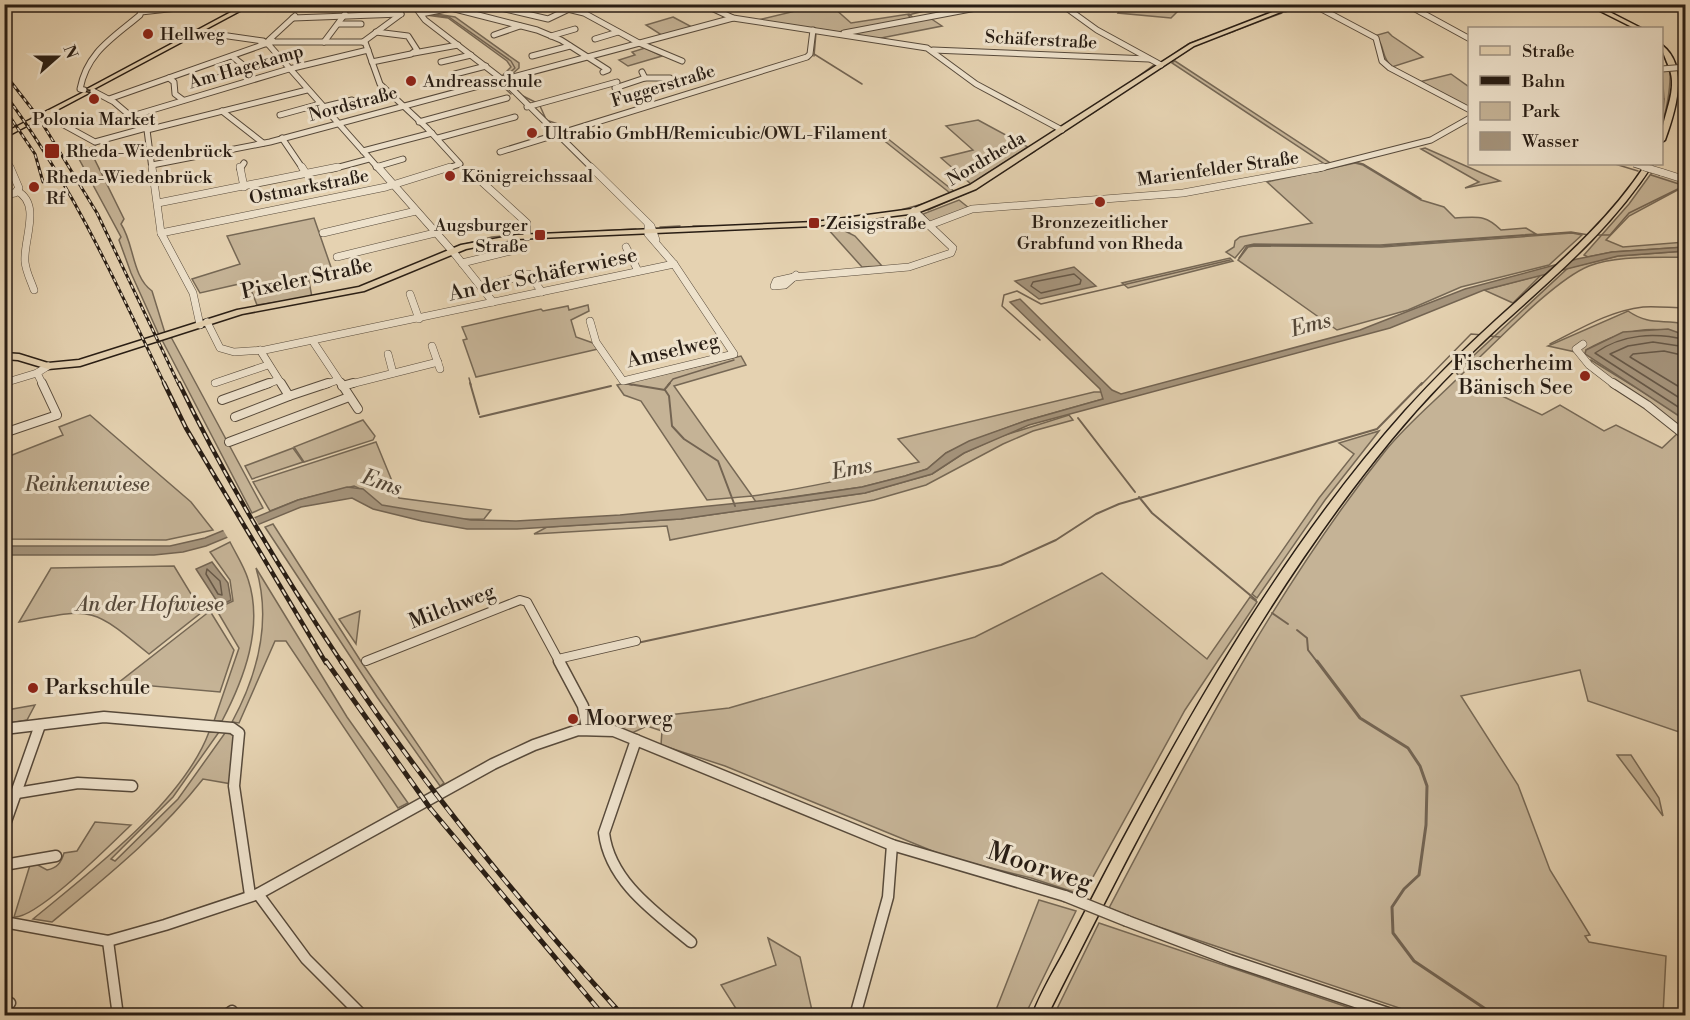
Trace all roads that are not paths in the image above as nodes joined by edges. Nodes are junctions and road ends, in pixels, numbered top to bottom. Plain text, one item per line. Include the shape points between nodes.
1 (16, 4) edge
2 (149, 4) edge
3 (251, 4) edge
4 (264, 4) edge
5 (325, 4) edge
6 (413, 4) edge
7 (484, 4) edge
8 (547, 4) edge
9 (703, 4) edge
10 (997, 4) edge
11 (1061, 4) edge
12 (1299, 4) edge
13 (1312, 4) edge
14 (1406, 4) edge
15 (1588, 4) edge
16 (4, 6) edge
17 (195, 6) dead end
18 (306, 6) junction
19 (141, 8) edge
20 (569, 9) junction
21 (345, 14) junction
22 (421, 14) junction
23 (293, 18) junction
24 (733, 18) junction
25 (339, 24) junction
26 (361, 24) dead end
27 (520, 26) junction
28 (1636, 27) edge
29 (575, 28) dead end
30 (813, 30) junction
31 (200, 32) junction
32 (376, 32) junction
33 (618, 32) junction
34 (494, 35) dead end
35 (841, 35) junction
36 (551, 36) junction
37 (1468, 38) edge
38 (595, 39) dead end
39 (268, 42) junction
40 (324, 42) junction
41 (363, 42) junction
42 (639, 44) junction
43 (458, 45) junction
44 (570, 46) junction
45 (1663, 48) edge
46 (368, 50) junction
47 (933, 50) junction
48 (414, 53) junction
49 (471, 55) junction
50 (532, 56) dead end
51 (233, 57) junction
52 (589, 57) junction
53 (1149, 58) junction
54 (682, 61) dead end
55 (372, 62) junction
56 (441, 62) dead end
57 (1161, 65) junction
58 (486, 66) junction
59 (1686, 68) edge
60 (289, 69) junction
61 (1663, 69) edge
62 (455, 74) dead end
63 (170, 78) junction
64 (669, 78) dead end
65 (214, 79) dead end
66 (502, 80) junction
67 (618, 83) junction
68 (307, 90) junction
69 (88, 91) junction
70 (507, 98) dead end
71 (109, 99) junction
72 (183, 100) junction
73 (352, 100) dead end
74 (322, 106) junction
75 (403, 106) junction
76 (527, 107) junction
77 (1468, 109) edge
78 (222, 111) junction
79 (49, 112) junction
80 (279, 115) dead end
81 (132, 116) junction
82 (515, 117) dead end
83 (1468, 119) edge
84 (419, 122) junction
85 (338, 124) junction
86 (147, 129) junction
87 (1062, 130) junction
88 (432, 133) junction
89 (556, 134) junction
90 (4, 136) edge
91 (1663, 137) edge
92 (282, 138) junction
93 (438, 138) junction
94 (263, 143) junction
95 (363, 151) junction
96 (500, 152) dead end
97 (4, 155) edge
98 (369, 159) junction
99 (403, 159) dead end
100 (243, 163) dead end
101 (152, 165) junction
102 (1636, 165) edge
103 (1648, 165) edge
104 (376, 167) junction
105 (307, 175) junction
106 (1686, 180) edge
107 (482, 182) dead end
108 (392, 185) junction
109 (244, 187) junction
110 (17, 191) junction
111 (4, 195) edge
112 (158, 203) junction
113 (416, 211) junction
114 (914, 211) junction
115 (930, 225) junction
116 (435, 232) junction
117 (651, 232) junction
118 (161, 233) junction
119 (322, 233) dead end
120 (527, 237) junction
121 (626, 247) dead end
122 (451, 251) junction
123 (511, 251) dead end
124 (337, 257) dead end
125 (462, 263) junction
126 (674, 264) junction
127 (638, 271) junction
128 (577, 272) dead end
129 (796, 275) dead end
130 (535, 281) junction
131 (481, 287) junction
132 (34, 290) dead end
133 (542, 292) junction
134 (410, 294) dead end
135 (493, 302) junction
136 (419, 319) junction
137 (590, 321) dead end
138 (203, 324) junction
139 (315, 343) junction
140 (1583, 344) dead end
141 (432, 346) dead end
142 (261, 350) junction
143 (388, 354) dead end
144 (4, 356) edge
145 (267, 365) junction
146 (48, 366) junction
147 (37, 373) junction
148 (393, 373) junction
149 (278, 380) junction
150 (4, 383) edge
151 (215, 383) dead end
152 (340, 383) junction
153 (289, 396) junction
154 (349, 397) junction
155 (222, 400) dead end
156 (358, 409) dead end
157 (235, 417) dead end
158 (4, 433) edge
159 (1686, 436) edge
160 (229, 442) dead end
161 (636, 641) dead end
162 (558, 659) junction
163 (366, 661) dead end
164 (40, 725) junction
165 (587, 728) junction
166 (4, 729) edge
167 (636, 740) junction
168 (132, 786) dead end
169 (16, 793) junction
170 (4, 827) edge
171 (892, 845) junction
172 (56, 856) dead end
173 (4, 866) edge
174 (254, 895) junction
175 (4, 922) edge
176 (108, 940) junction
177 (691, 942) dead end
178 (359, 1014) edge
179 (118, 1016) edge
180 (855, 1016) edge
181 (1039, 1016) edge
182 (1397, 1016) edge

1 - 16 street
2 - 19 street
3 - 31 main road
4 - 18 street
5 - 18 street
6 - 22 street, Amselweg
7 - 20 street via 548,19
8 - 20 street
9 - 24 street, Schäferstraße
10 - 35 street
11 - 53 street via 1097,30
12 - 57 main road, Nordrheda via 1196,43
13 - 77 street via 1376,38 1382,61 1390,68
14 - 37 street
15 - 28 main road
17 - 19 street
18 - 23 street
19 - 69 street via 88,61 80,89
20 - 33 street
21 - 23 street
21 - 25 street
21 - 32 street via 401,14
22 - 27 street via 451,8
22 - 43 street, Amselweg
23 - 39 street
24 - 30 street, Schäferstraße
24 - 42 street, Nordstraße
25 - 26 street
25 - 40 street
27 - 34 street
27 - 36 street
29 - 36 street
30 - 35 street, Schäferstraße
30 - 89 street, Fuggerstraße via 807,57
31 - 39 street
31 - 69 main road
32 - 41 street
32 - 48 street via 408,36 416,48
33 - 38 street
33 - 42 street
35 - 47 street, Schäferstraße
36 - 44 street
39 - 40 street
39 - 51 street
39 - 60 street
40 - 41 street
41 - 46 street
42 - 52 street, Nordstraße
42 - 54 street
43 - 48 street
43 - 49 street, Amselweg
44 - 50 street
44 - 52 street
45 - 91 main road via 1673,63 1676,81
46 - 55 street
46 - 60 street, Am Hagekamp
47 - 53 street, Schäferstraße
47 - 87 street, Schäferstraße via 976,84
48 - 55 street
49 - 56 street
49 - 58 street, Amselweg
51 - 63 street
51 - 65 street via 248,69
52 - 66 street, Nordstraße
52 - 67 street via 608,70 603,72
53 - 57 street
55 - 75 street via 380,84
57 - 87 main road, Nordrheda
58 - 62 street
58 - 66 street, Amselweg
59 - 61 street, bridge
60 - 68 street
60 - 72 street, Am Hagekamp
63 - 71 street
63 - 72 street via 175,94
64 - 67 street via 644,75
66 - 75 street, Nordstraße
66 - 76 street, Amselweg
67 - 76 street via 611,89 606,85
68 - 74 street
68 - 78 street
69 - 71 street
69 - 79 main road
70 - 84 street
71 - 81 street
72 - 81 street, Am Hagekamp
73 - 74 street
74 - 80 street
74 - 85 street
75 - 84 street
75 - 85 street, Nordstraße
76 - 89 street, Amselweg
78 - 86 street
78 - 94 street
79 - 86 street via 97,143
79 - 90 main road
81 - 86 street
82 - 93 street
83 - 115 street, Marienfelder Straße via 1431,140 1311,170 1183,193 972,209
84 - 88 street
85 - 92 street, Nordstraße
85 - 95 street
86 - 101 street
87 - 114 main road, Nordrheda via 973,187
88 - 93 street
88 - 95 street
89 - 96 street, Fuggerstraße
89 - 117 street, Amselweg
92 - 94 street, Nordstraße
92 - 105 street
93 - 108 street, Ostmarkstraße via 460,164
94 - 101 street, Nordstraße
95 - 98 street
97 - 110 street
98 - 104 street
98 - 105 street
99 - 104 street
100 - 109 street via 240,166
101 - 112 street
102 - 106 street, bridge
103 - 181 main road via 1594,234 1485,335 1397,427 1334,503 1288,567 1195,719
104 - 108 street
105 - 109 street
107 - 120 street via 527,223
108 - 113 street
108 - 118 street, Ostmarkstraße
109 - 112 street
110 - 111 street
110 - 132 street via 25,195 31,207 25,265
112 - 118 street
113 - 116 street
113 - 119 street
114 - 115 street
114 - 117 main road, Nordrheda via 832,223
115 - 129 street via 952,248 951,253 893,268
116 - 122 street
116 - 124 street
117 - 120 main road, Pixeler Straße
117 - 126 street, Amselweg
118 - 138 street via 193,293
120 - 122 main road, Pixeler Straße via 483,242
121 - 127 street
122 - 125 street
122 - 138 main road, Pixeler Straße via 361,289 245,310
123 - 125 street
125 - 131 street
126 - 127 street, An der Schäferwiese
126 - 137 street, Amselweg via 734,354 623,381 596,342
127 - 133 street, An der Schäferwiese
128 - 130 street
130 - 131 street via 526,274
130 - 133 street
131 - 135 street
133 - 135 street, An der Schäferwiese
134 - 136 street
135 - 136 street, An der Schäferwiese
136 - 139 street, An der Schäferwiese
138 - 142 street, An der Schäferwiese via 220,349
138 - 146 main road, Pixeler Straße via 80,363
139 - 142 street, An der Schäferwiese
139 - 152 street
140 - 159 street via 1576,348 1590,366
141 - 148 street via 439,366
142 - 145 street
143 - 148 street
144 - 146 main road, Pixeler Straße
145 - 149 street
145 - 151 street
146 - 147 street
147 - 150 street
147 - 158 street via 57,415
148 - 152 street
149 - 153 street
149 - 155 street
152 - 153 street
152 - 154 street
153 - 157 street
154 - 156 street
154 - 160 street
161 - 162 street
162 - 163 street, Milchweg via 526,602 520,600
162 - 165 street, Milchweg via 583,706
164 - 166 street
164 - 169 street
164 - 174 street via 104,717 232,728 239,733 234,786
165 - 167 street, Moorweg via 614,731
165 - 174 street, Moorweg via 534,745 493,764
167 - 171 street, Moorweg
167 - 177 street via 603,843 607,855 639,897
168 - 169 street via 78,783
169 - 170 street
171 - 180 street via 888,897
171 - 182 street, Moorweg, bridge via 1065,896 1230,960
172 - 173 street
174 - 176 street, Moorweg
174 - 178 street via 337,995
175 - 176 street, Moorweg
176 - 179 street

